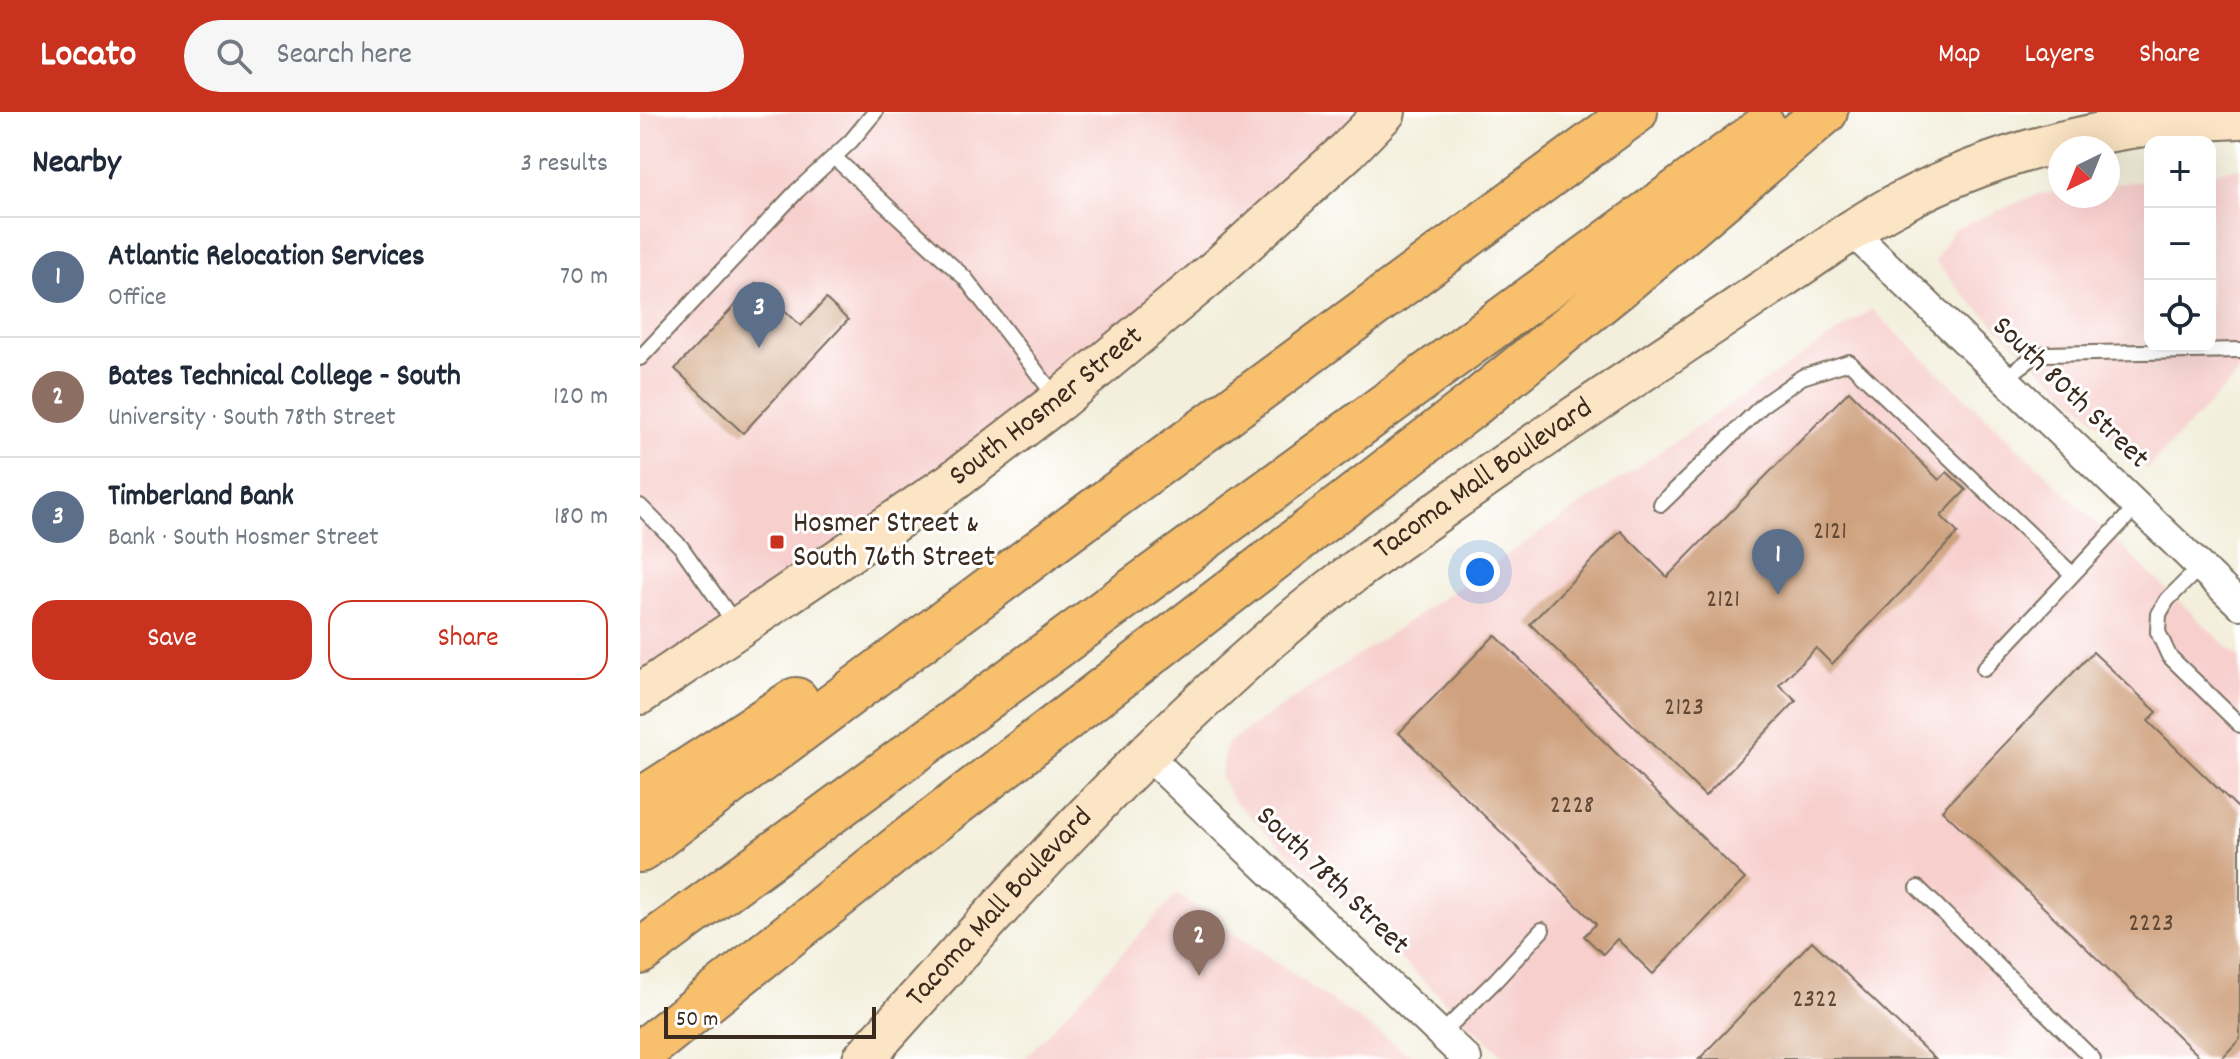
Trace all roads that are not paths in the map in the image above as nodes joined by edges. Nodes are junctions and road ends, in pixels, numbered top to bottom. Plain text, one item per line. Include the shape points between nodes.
1 (875, 112) edge
2 (1385, 112) edge
3 (1635, 112) edge
4 (1786, 112) edge
5 (1825, 112) edge
6 (2240, 118) edge
7 (835, 158) junction
8 (1851, 231) junction
9 (2240, 350) edge
10 (640, 358) edge
11 (2004, 379) junction
12 (1058, 401) junction
13 (1661, 504) dead end
14 (640, 506) edge
15 (2137, 506) junction
16 (1063, 534) junction
17 (2200, 567) junction
18 (2072, 574) junction
19 (2240, 605) edge
20 (739, 629) junction
21 (1984, 669) dead end
22 (640, 694) edge
23 (2240, 725) edge
24 (1147, 755) junction
25 (640, 801) edge
26 (640, 850) edge
27 (1918, 888) dead end
28 (1542, 930) dead end
29 (640, 952) edge
30 (1441, 1034) junction
31 (640, 1054) edge
32 (863, 1059) edge
33 (1467, 1059) edge
34 (2093, 1059) edge

1 - 7 lane
2 - 12 main road, South Hosmer Street via 1211,274
3 - 16 highway
4 - 29 highway
5 - 31 highway via 1470,407
6 - 8 main road, Tacoma Mall Boulevard via 2138,126 2039,147 1944,181
7 - 10 lane via 797,191
7 - 12 lane via 965,278
8 - 11 street, South 80th Street
8 - 24 main road, Tacoma Mall Boulevard via 1371,559 1273,636
9 - 11 lane via 2045,354
11 - 15 street, South 80th Street
12 - 20 main road, South Hosmer Street via 951,483
13 - 18 lane via 1765,403 1802,377 1849,362
14 - 20 lane via 681,547
15 - 17 street, South 80th Street
15 - 18 lane
16 - 25 highway via 943,605
16 - 26 highway
17 - 19 street, South 80th Street
17 - 23 lane via 2167,600 2158,632 2169,656
18 - 21 lane
20 - 22 main road, South Hosmer Street
24 - 30 street, South 78th Street
24 - 32 main road, Tacoma Mall Boulevard
27 - 34 lane
28 - 30 lane
30 - 33 street, South 78th Street

